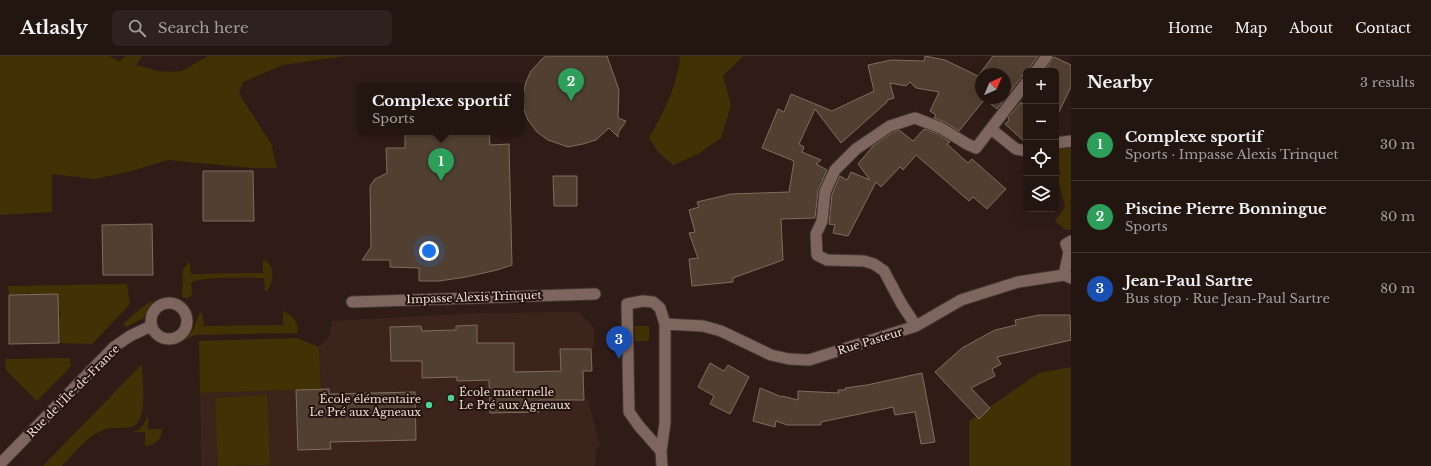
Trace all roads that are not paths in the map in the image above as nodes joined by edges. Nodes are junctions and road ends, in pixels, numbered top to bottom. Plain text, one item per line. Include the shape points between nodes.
1 (1048, 56) edge
2 (1038, 68) edge
3 (1023, 88) edge
4 (991, 129) junction
5 (1071, 141) edge
6 (1059, 143) edge
7 (1023, 150) edge
8 (1071, 241) edge
9 (1067, 276) edge
10 (595, 294) dead end
11 (352, 302) dead end
12 (665, 324) junction
13 (151, 326) dead end
14 (916, 326) junction
15 (661, 451) junction
16 (0, 464) edge
17 (662, 466) edge

1 - 2 street
3 - 4 street
4 - 7 street via 1016,149
4 - 14 street via 976,148 941,128 915,118 890,126 842,162 835,170 825,192 822,221 816,234 816,255 828,260 864,261 884,271 900,303
5 - 6 street
8 - 9 street via 1066,244 1069,252
9 - 14 street, Rue Pasteur via 1018,282 961,300
10 - 11 street, Impasse Alexis Trinquet
12 - 14 street, Rue Pasteur via 703,326 721,331 771,355 809,360
12 - 15 street via 665,423
12 - 15 street via 660,308 653,302 627,304 629,412
13 - 16 street, Rue de l'Île-de-France via 114,347
15 - 17 street

